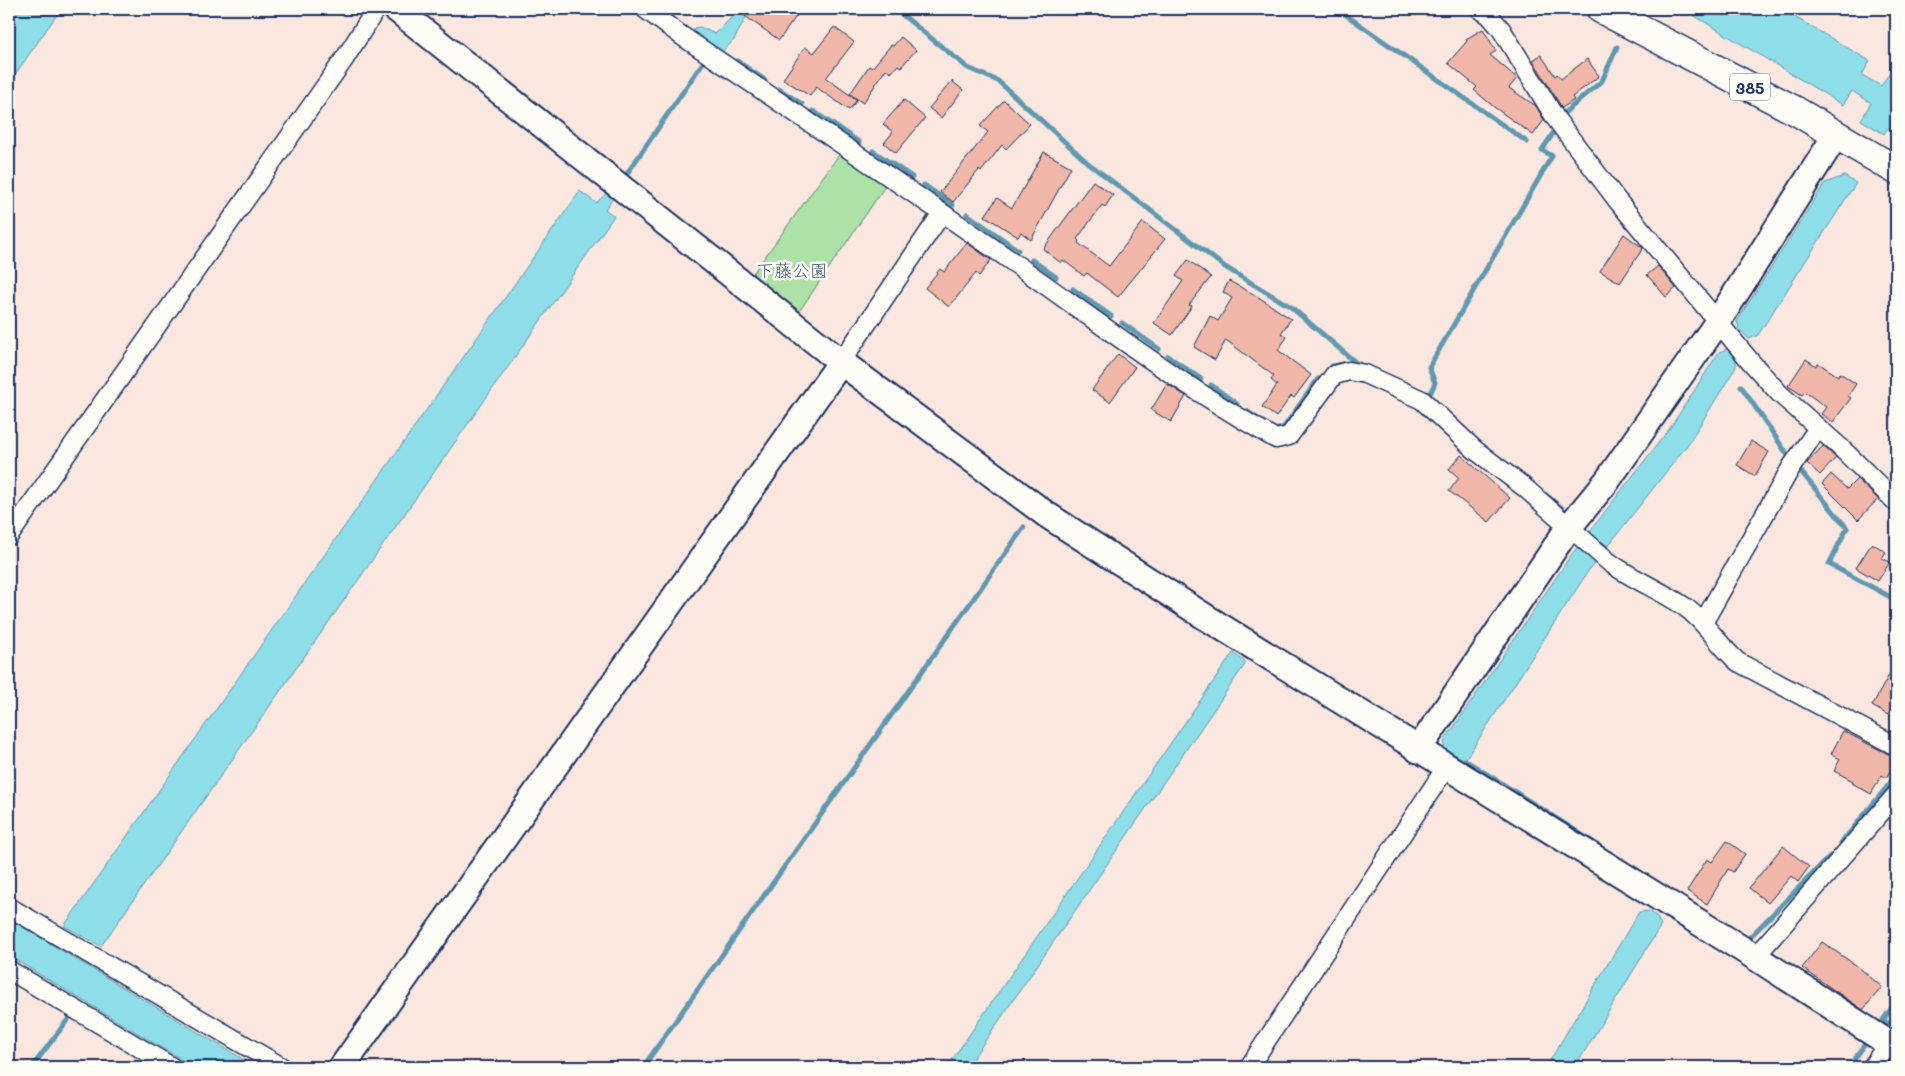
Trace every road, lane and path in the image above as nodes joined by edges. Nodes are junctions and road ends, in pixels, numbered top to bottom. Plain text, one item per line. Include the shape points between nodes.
1 (376, 9) edge
2 (396, 9) edge
3 (645, 9) edge
4 (1480, 9) edge
5 (1601, 9) edge
6 (1836, 135) junction
7 (1896, 170) edge
8 (942, 213) junction
9 (1717, 323) junction
10 (841, 362) junction
11 (1818, 428) junction
12 (1896, 502) edge
13 (1574, 531) junction
14 (9, 536) edge
15 (1703, 623) junction
16 (1896, 746) edge
17 (1418, 750) junction
18 (1447, 766) junction
19 (1896, 795) edge
20 (9, 907) edge
21 (1755, 957) junction
22 (9, 970) edge
23 (1892, 1046) edge
24 (172, 1067) edge
25 (282, 1067) edge
26 (342, 1067) edge
27 (1249, 1067) edge
28 (1872, 1067) edge

1 - 14 street via 345,58
2 - 10 street
3 - 8 street
4 - 9 street via 1501,29 1556,119 1611,192
5 - 6 highway, 385
6 - 7 highway, 385
6 - 9 street
8 - 10 street
8 - 13 street via 1156,362 1276,439 1289,436 1334,375 1349,371 1365,374 1422,400 1475,450
9 - 11 street via 1780,394
9 - 13 street
10 - 17 street via 1047,515
10 - 26 street
11 - 12 street
11 - 15 street via 1792,466
13 - 15 street via 1621,570 1683,605
13 - 17 street
15 - 16 street via 1738,662
17 - 18 street
18 - 21 street
18 - 27 street
19 - 21 street
20 - 25 street
21 - 23 street
22 - 24 street
23 - 28 street

